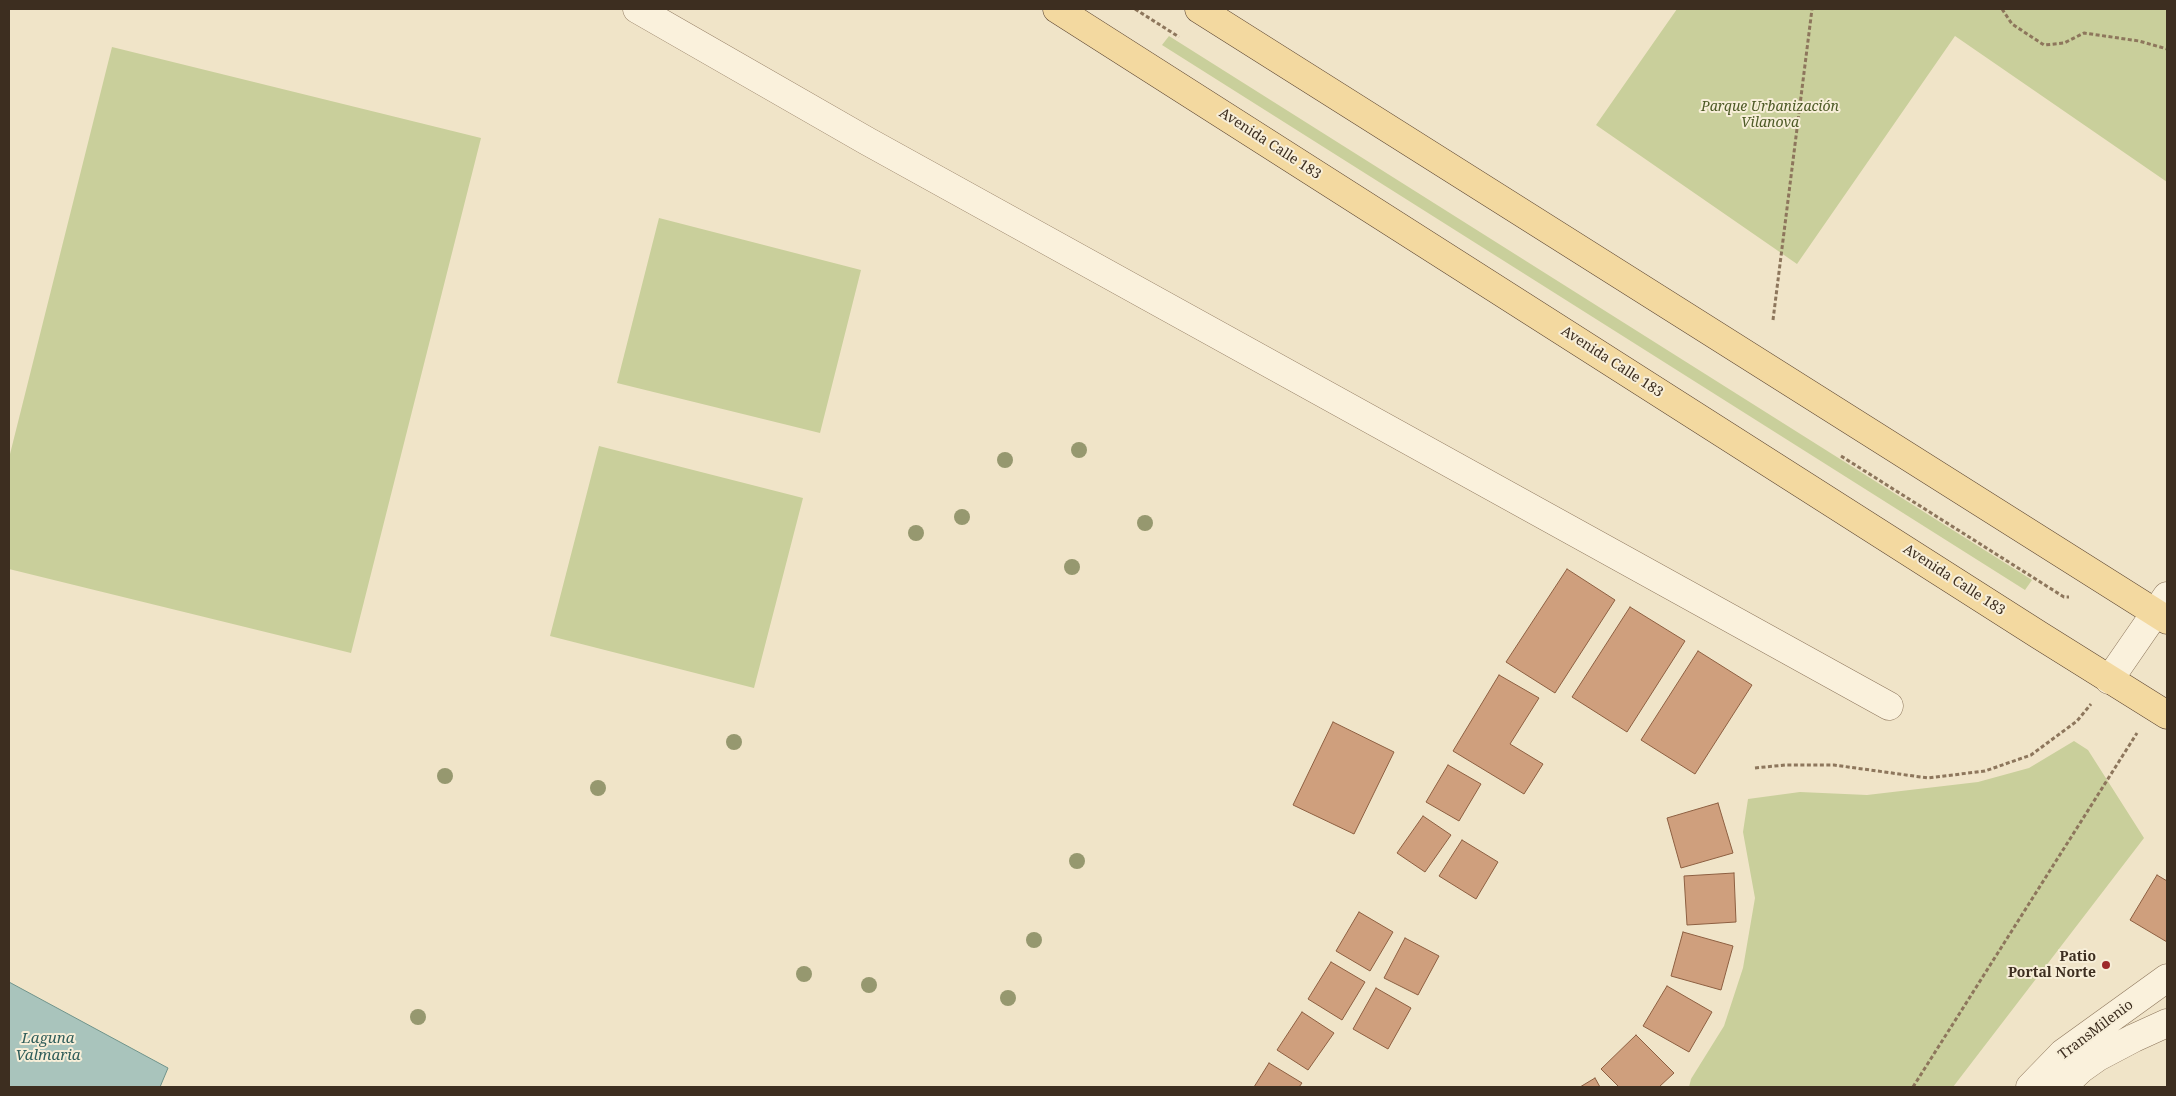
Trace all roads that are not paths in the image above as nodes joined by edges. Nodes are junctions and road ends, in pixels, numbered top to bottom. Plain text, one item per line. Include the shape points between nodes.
1 (637, 9) edge
2 (1199, 9) edge
3 (1069, 12) edge
4 (2163, 610) edge
5 (2109, 680) junction
6 (1889, 706) dead end
7 (2160, 710) edge
8 (2167, 978) edge
9 (2167, 1024) edge
10 (2030, 1087) edge
11 (2062, 1087) edge

1 - 6 street via 867,141
2 - 4 main road
3 - 5 main road, Avenida Calle 183
4 - 5 street
5 - 7 main road, Avenida Calle 183
8 - 10 street, TransMilenio via 2063,1053
9 - 11 street, TransMilenio via 2098,1057

